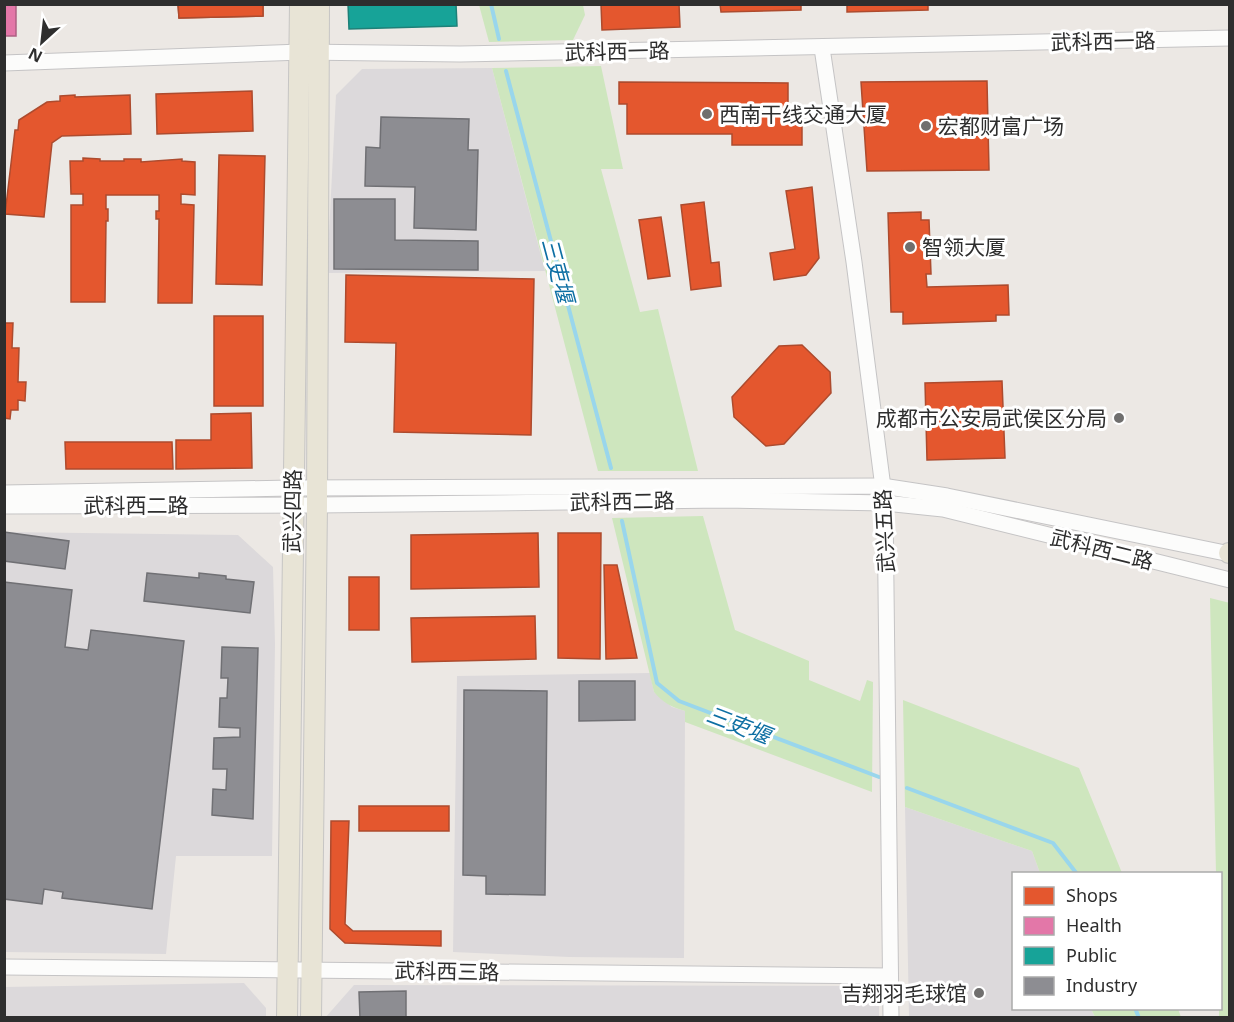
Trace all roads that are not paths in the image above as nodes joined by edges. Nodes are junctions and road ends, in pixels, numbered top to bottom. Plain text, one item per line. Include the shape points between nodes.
1 (300, 4) edge
2 (319, 4) edge
3 (1230, 38) edge
4 (822, 48) junction
5 (310, 52) junction
6 (4, 63) edge
7 (882, 486) junction
8 (4, 494) edge
9 (292, 496) junction
10 (317, 497) junction
11 (885, 503) junction
12 (4, 506) edge
13 (1229, 553) edge
14 (1230, 580) edge
15 (4, 967) edge
16 (288, 970) junction
17 (312, 970) junction
18 (891, 976) junction
19 (287, 1017) edge
20 (311, 1017) edge
21 (891, 1017) edge

1 - 5 main road, 武兴四路
2 - 5 main road, 武兴四路
3 - 4 street, 武科西一路
4 - 5 street, 武科西一路 via 460,54
4 - 7 street, 武兴五路
5 - 6 street, 武科西一路
5 - 9 main road, 武兴四路
5 - 10 main road, 武兴四路
7 - 10 street, 武科西二路
7 - 11 street, 武兴五路
7 - 13 street, 武科西二路
8 - 9 street, 武科西二路
9 - 10 street, 武科西二路
9 - 12 street, 武科西二路
9 - 16 main road, 武兴四路
10 - 11 street, 武科西二路
10 - 17 main road, 武兴四路
11 - 14 street, 武科西二路 via 944,509
11 - 18 street, 武兴五路
15 - 16 street, 武科西三路
16 - 17 street, 武科西三路
16 - 19 main road, 武兴四路
17 - 18 street, 武科西三路
17 - 20 main road, 武兴四路
18 - 21 street, 武兴五路

